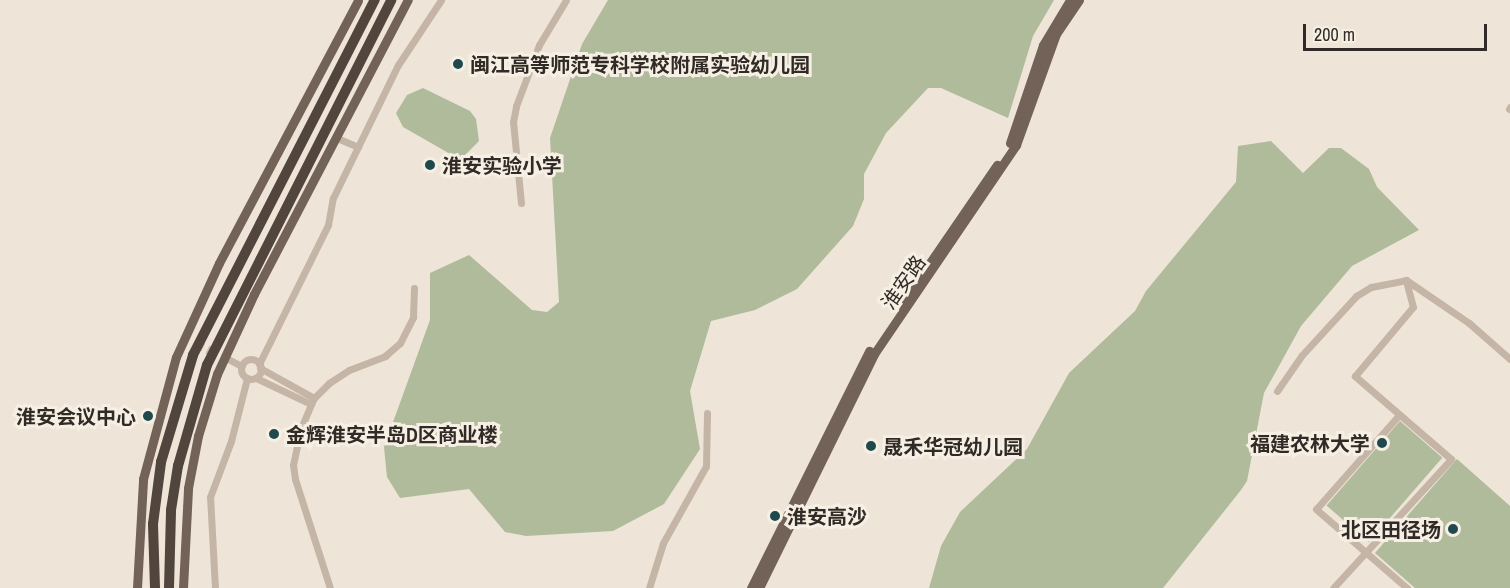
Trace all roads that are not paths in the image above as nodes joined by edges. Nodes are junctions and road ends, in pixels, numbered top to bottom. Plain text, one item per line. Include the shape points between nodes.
1 (358, 0) edge
2 (375, 0) edge
3 (391, 0) edge
4 (408, 0) edge
5 (441, 0) edge
6 (566, 0) edge
7 (1070, 0) edge
8 (1079, 0) edge
9 (337, 138) junction
10 (358, 147) junction
11 (521, 203) dead end
12 (1406, 280) junction
13 (414, 288) dead end
14 (184, 339) junction
15 (195, 343) tunnel mouth
16 (221, 356) junction
17 (1510, 359) edge
18 (242, 366) junction
19 (259, 366) junction
20 (247, 378) junction
21 (256, 378) junction
22 (1277, 391) dead end
23 (312, 401) junction
24 (707, 413) dead end
25 (1399, 415) junction
26 (1367, 554) junction
27 (136, 588) edge
28 (155, 588) edge
29 (169, 588) edge
30 (183, 588) edge
31 (214, 588) edge
32 (330, 588) edge
33 (649, 588) edge
34 (751, 588) edge
35 (759, 588) edge
36 (1333, 588) edge
37 (1407, 588) edge

1 - 14 main road via 219,263
2 - 28 highway via 193,355 161,462 153,524
3 - 29 highway via 231,312 199,388 171,510
4 - 9 main road
5 - 10 street via 398,65
6 - 11 street via 539,45 516,106 513,122
7 - 34 main road, 淮安路 via 1043,45 1008,148 855,374
8 - 35 main road, 淮安路 via 1056,34 1016,145 874,354
9 - 10 street
9 - 16 main road
10 - 19 street via 333,198 328,225
12 - 17 street via 1469,323
12 - 22 street via 1371,287 1356,296 1302,354
12 - 25 street via 1413,307 1355,376
13 - 23 street via 413,317 400,343 385,356 340,375
14 - 15 main road
14 - 27 main road via 146,465 137,537
16 - 18 street
16 - 30 main road via 191,471 183,528
18 - 19 street via 250,360
18 - 20 street
19 - 21 street
19 - 23 street
20 - 21 street
20 - 31 street via 231,441 210,497
21 - 23 street
23 - 32 street via 298,438 293,473
24 - 33 street via 706,466 663,543
25 - 26 street via 1316,509
25 - 26 street via 1451,459
26 - 36 street via 1360,556
26 - 37 street

